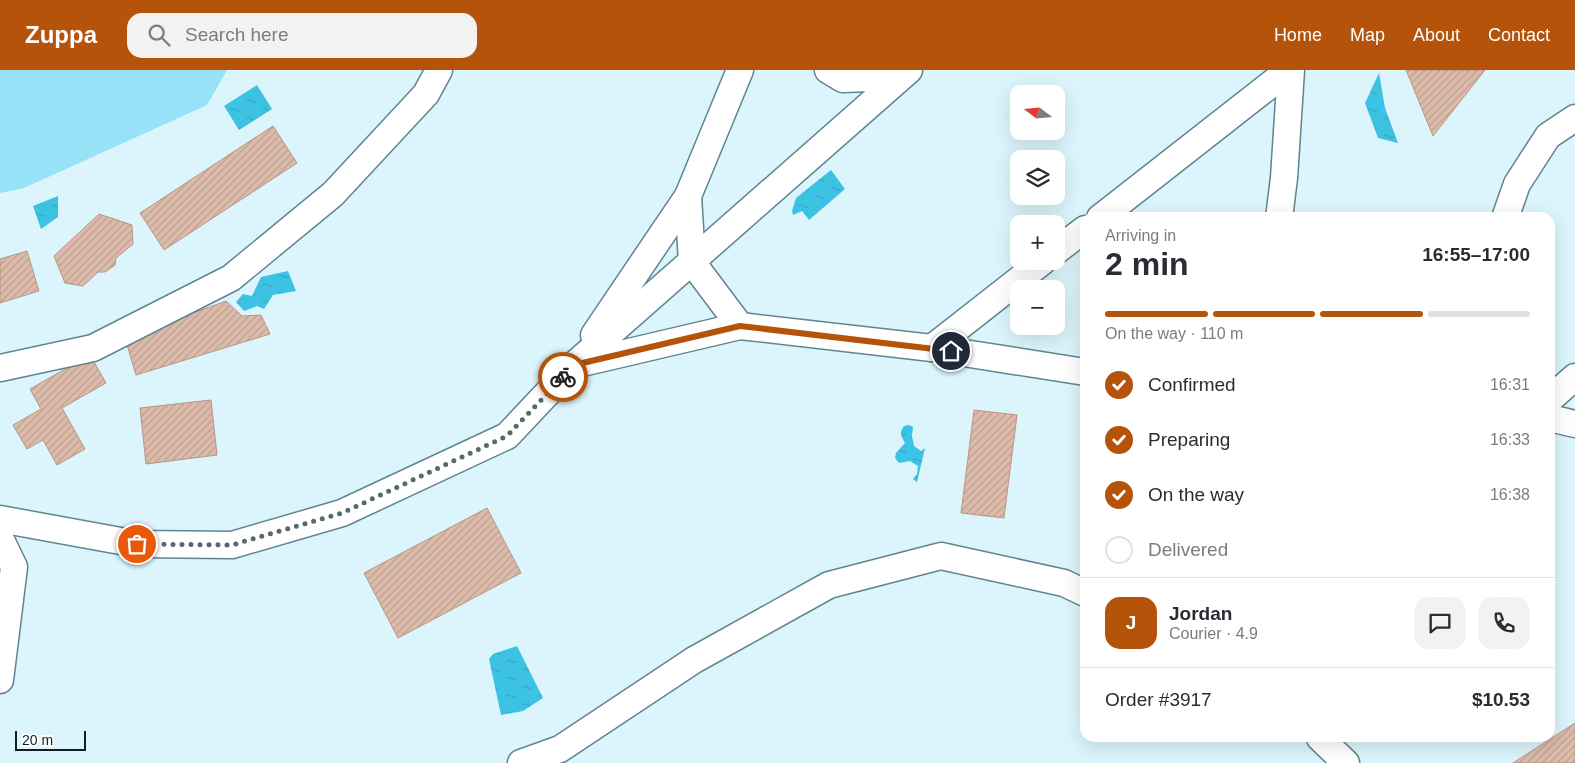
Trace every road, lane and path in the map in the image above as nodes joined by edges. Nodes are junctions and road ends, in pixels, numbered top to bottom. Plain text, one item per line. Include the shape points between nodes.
1 (439, 70) edge
2 (740, 70) edge
3 (828, 70) edge
4 (1290, 70) edge
5 (905, 74) edge
6 (1575, 118) edge
7 (688, 196) junction
8 (1108, 212) edge
9 (1280, 212) edge
10 (1507, 212) edge
11 (1080, 233) edge
12 (1065, 244) edge
13 (692, 262) junction
14 (1032, 270) edge
15 (740, 326) junction
16 (932, 348) junction
17 (574, 365) junction
18 (0, 368) edge
19 (1080, 371) edge
20 (1575, 377) edge
21 (1555, 395) edge
22 (1555, 419) edge
23 (1575, 424) edge
24 (0, 519) edge
25 (0, 538) edge
26 (1080, 590) edge
27 (0, 680) edge
28 (1324, 742) edge
29 (521, 763) edge
30 (1346, 763) edge

1 - 18 street via 426,94 333,194 231,278 94,348
2 - 7 street
3 - 5 street via 843,79
4 - 8 street
4 - 9 street
5 - 13 street
6 - 10 street via 1548,136 1517,184
7 - 13 street
7 - 17 street
11 - 12 street
13 - 15 street
13 - 17 street
14 - 16 street
15 - 16 street
15 - 17 street
16 - 19 street
17 - 24 street via 507,436 342,513 232,545 137,544
20 - 21 street
22 - 23 street
25 - 27 street via 14,567
26 - 29 street via 1064,583 941,556 829,585 694,660 560,749
28 - 30 street

